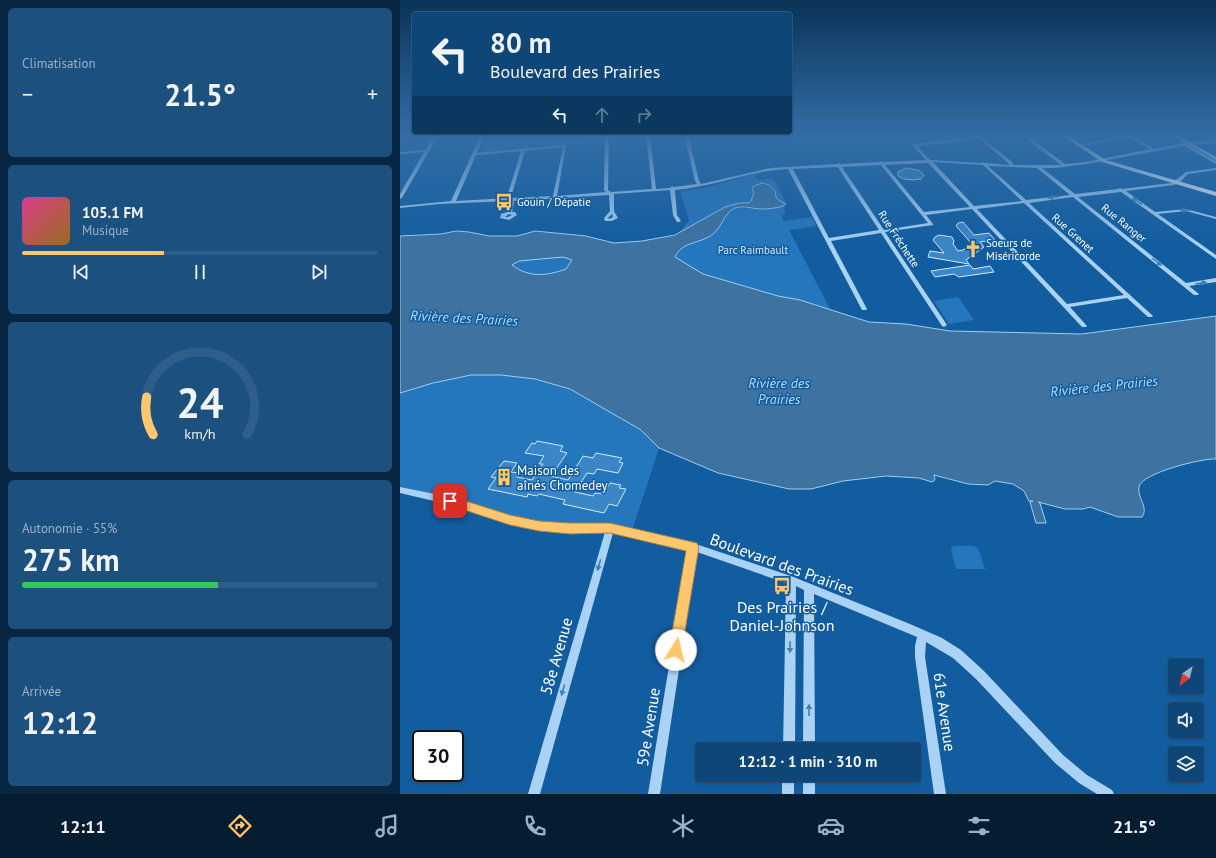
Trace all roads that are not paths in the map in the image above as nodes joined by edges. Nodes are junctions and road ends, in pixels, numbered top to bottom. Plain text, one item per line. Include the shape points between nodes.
1 (416, 171) edge
2 (467, 171) edge
3 (517, 171) edge
4 (560, 171) edge
5 (606, 171) edge
6 (652, 171) edge
7 (696, 171) edge
8 (753, 171) edge
9 (763, 171) edge
10 (792, 171) edge
11 (843, 171) edge
12 (888, 171) edge
13 (938, 171) edge
14 (991, 171) edge
15 (1043, 171) edge
16 (1139, 171) edge
17 (1201, 171) edge
18 (1176, 182) junction
19 (699, 184) junction
20 (672, 188) junction
21 (654, 189) junction
22 (1120, 189) junction
23 (609, 193) junction
24 (1216, 194) edge
25 (1072, 195) junction
26 (555, 197) junction
27 (400, 198) edge
28 (511, 200) junction
29 (453, 202) junction
30 (1024, 202) junction
31 (400, 207) edge
32 (973, 208) junction
33 (612, 211) dead end
34 (509, 213) dead end
35 (1154, 213) junction
36 (923, 214) junction
37 (1216, 218) edge
38 (679, 221) dead end
39 (882, 232) junction
40 (827, 240) junction
41 (1216, 257) edge
42 (1216, 280) edge
43 (1185, 285) junction
44 (1196, 294) dead end
45 (1127, 296) junction
46 (1066, 306) junction
47 (864, 309) dead end
48 (1150, 316) dead end
49 (944, 326) dead end
50 (1084, 326) dead end
51 (400, 490) edge
52 (610, 528) junction
53 (693, 547) junction
54 (791, 580) junction
55 (809, 587) junction
56 (923, 634) junction
57 (788, 742) edge
58 (809, 742) edge
59 (788, 782) edge
60 (809, 782) edge
61 (1094, 790) edge
62 (534, 794) edge
63 (654, 794) edge
64 (788, 794) edge
65 (810, 794) edge
66 (940, 794) edge
67 (1108, 794) edge

1 - 27 street
2 - 29 street
3 - 28 street via 509,197
4 - 26 street
5 - 23 street via 606,190
6 - 21 street
7 - 19 street
8 - 19 street
9 - 19 street
10 - 40 street
11 - 39 street, Rue Fréchette
12 - 36 street
13 - 32 street
14 - 30 street, Rue Grenet
15 - 25 street, Rue Ranger
16 - 18 main road
17 - 18 street via 1187,173
18 - 22 street
18 - 24 main road
19 - 20 street
20 - 21 street
20 - 38 street via 675,215
21 - 23 street
22 - 25 street
35 -> 22 street
23 - 26 street
23 - 33 street via 612,195
25 -> 30 street
25 -> 43 street, Rue Ranger
26 - 28 street
28 - 29 street
28 - 34 street
29 - 31 street
30 - 32 street
30 - 45 street, Rue Grenet
32 - 36 street
32 - 46 street
37 -> 35 street via 1188,210
35 - 41 street
36 - 39 street via 931,224
39 - 40 street
39 - 49 street, Rue Fréchette
40 - 47 street
43 -> 42 street
43 - 44 street, Rue Ranger
45 - 46 street
45 - 48 street, Rue Grenet
46 - 50 street
51 - 52 street, Boulevard des Prairies via 455,502 510,520 539,526
52 - 53 street, Boulevard des Prairies
52 -> 62 street, 58e Avenue
53 - 54 street, Boulevard des Prairies
53 - 63 street, 59e Avenue
54 - 55 street, Boulevard des Prairies
54 -> 57 street
55 - 56 street, Boulevard des Prairies
58 -> 55 street
56 - 61 street, Boulevard des Prairies via 963,659 1046,747
56 - 66 street, 61e Avenue via 920,657
59 - 64 street
60 - 65 street
61 - 67 street, Boulevard des Prairies

